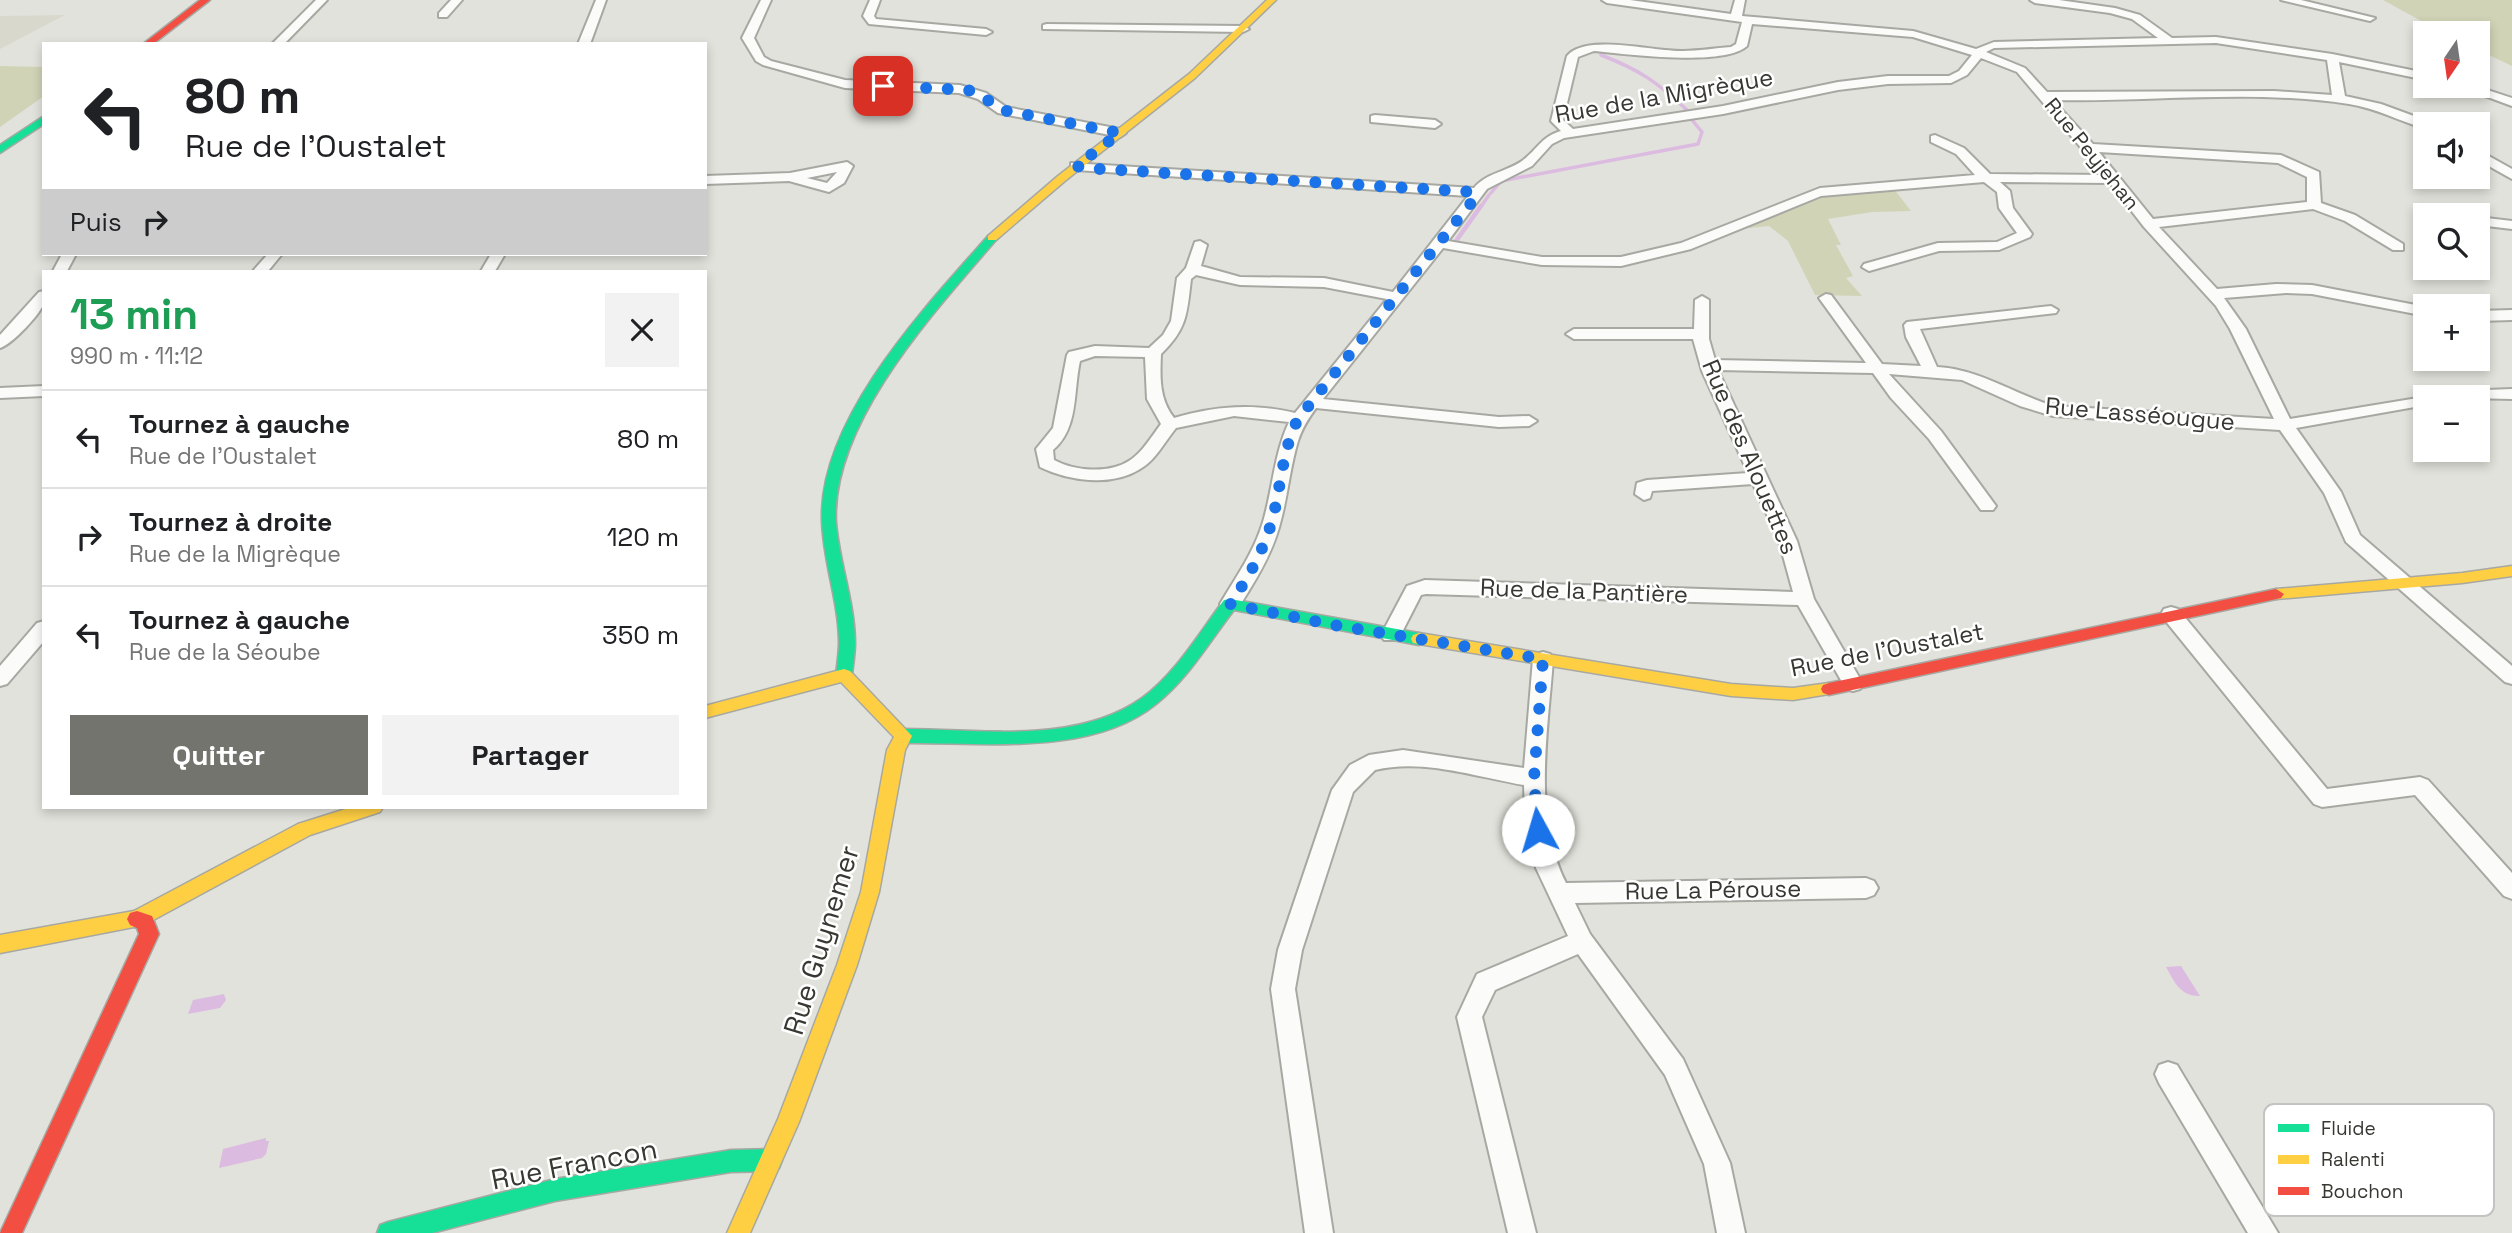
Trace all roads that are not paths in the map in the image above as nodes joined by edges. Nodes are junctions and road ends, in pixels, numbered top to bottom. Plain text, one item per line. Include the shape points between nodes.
1 (206, 0) edge
2 (322, 0) edge
3 (457, 0) edge
4 (601, 0) edge
5 (766, 0) edge
6 (875, 0) edge
7 (1272, 0) edge
8 (1606, 0) edge
9 (1740, 0) edge
10 (2035, 0) edge
11 (2286, 0) edge
12 (443, 15) dead end
13 (2370, 18) dead end
14 (1742, 19) junction
15 (1046, 27) dead end
16 (1243, 29) junction
17 (986, 32) dead end
18 (2168, 40) junction
19 (150, 42) edge
20 (279, 42) edge
21 (585, 42) edge
22 (1979, 52) junction
23 (2332, 57) junction
24 (2413, 74) edge
25 (2490, 95) edge
26 (2045, 96) junction
27 (2339, 97) junction
28 (2512, 102) edge
29 (1375, 119) dead end
30 (42, 120) edge
31 (2413, 120) edge
32 (1435, 124) dead end
33 (1120, 133) junction
34 (1570, 133) junction
35 (1935, 139) dead end
36 (2090, 148) junction
37 (0, 150) edge
38 (2490, 161) edge
39 (1076, 166) junction
40 (2512, 175) edge
41 (790, 177) dead end
42 (1988, 178) junction
43 (2114, 179) junction
44 (707, 180) edge
45 (1475, 192) junction
46 (2314, 205) junction
47 (2490, 222) edge
48 (2149, 224) junction
49 (2512, 225) edge
50 (1439, 243) junction
51 (1200, 245) dead end
52 (2398, 247) dead end
53 (273, 256) edge
54 (1869, 267) dead end
55 (261, 270) edge
56 (1194, 270) junction
57 (2214, 294) junction
58 (42, 297) edge
59 (1396, 297) junction
60 (1826, 298) dead end
61 (1703, 300) dead end
62 (2051, 310) dead end
63 (2413, 311) edge
64 (2512, 315) edge
65 (2490, 316) edge
66 (1574, 334) dead end
67 (1701, 334) junction
68 (0, 343) edge
69 (1153, 353) junction
70 (1708, 365) junction
71 (1878, 369) junction
72 (1931, 371) junction
73 (42, 391) edge
74 (0, 394) edge
75 (2512, 394) edge
76 (2490, 395) edge
77 (2413, 402) edge
78 (1312, 403) junction
79 (1298, 419) junction
80 (1529, 421) dead end
81 (1170, 424) junction
82 (2285, 425) junction
83 (1759, 478) junction
84 (1644, 494) dead end
85 (1987, 506) dead end
86 (2512, 571) edge
87 (2401, 583) junction
88 (1804, 599) junction
89 (1230, 604) junction
90 (2171, 614) junction
91 (42, 630) edge
92 (1391, 635) junction
93 (1543, 659) junction
94 (844, 675) junction
95 (2512, 677) edge
96 (0, 679) edge
97 (1853, 684) junction
98 (707, 711) edge
99 (903, 736) junction
100 (1534, 778) junction
101 (368, 809) edge
102 (1867, 888) dead end
103 (2512, 889) edge
104 (1559, 893) junction
105 (138, 919) junction
106 (1582, 942) junction
107 (0, 944) edge
108 (2168, 1074) dead end
109 (771, 1160) junction
110 (10, 1233) edge
111 (388, 1233) edge
112 (738, 1233) edge
113 (1319, 1233) edge
114 (1522, 1233) edge
115 (1731, 1233) edge
116 (2264, 1233) edge

1 - 19 street
2 - 20 street
3 - 12 street
4 - 21 street
5 - 33 street via 748,38 767,63 845,84 968,90 1002,110
6 - 17 street via 868,16 873,22
7 - 16 street
8 - 14 street, Rue Peyjehan
9 - 14 street
10 - 18 street via 2136,17
11 - 13 street
14 - 22 street, Rue Peyjehan via 1899,32
14 - 34 street via 1741,46 1734,50 1681,55 1594,48 1578,51 1557,121
15 - 16 street
16 - 33 street
18 - 22 street via 1994,45
18 - 23 street via 2223,40
22 - 26 street, Rue Peyjehan via 2021,70
22 - 34 street, Rue de la Migrèque via 1963,73 1951,79 1838,86 1723,110
23 - 24 street
23 - 27 street
25 - 28 street
26 - 27 street
26 - 36 street, Rue Peyjehan
27 - 31 street
29 - 32 street
30 - 37 street
33 - 39 street
34 - 45 street, Rue de la Migrèque via 1546,141 1527,163 1485,181
35 - 42 street via 1960,151
36 - 43 street, Rue Peyjehan
36 - 46 street via 2281,159 2314,175
38 - 40 street
39 - 45 street
39 - 94 street via 999,230 964,267 892,360 847,434 832,475 828,504 847,642
41 - 44 street
42 - 43 street
42 - 50 street via 1813,194 1689,244 1625,260 1524,258
42 - 54 street via 2003,191 2006,208 2024,230 2023,236 1999,246 1938,247
43 - 48 street, Rue Peyjehan
45 - 50 street, Rue de la Migrèque
46 - 48 street
46 - 52 street via 2350,218
47 - 49 street
48 - 57 street, Rue Peyjehan
50 - 59 street, Rue de la Migrèque
51 - 56 street
53 - 55 street
56 - 59 street via 1243,282 1346,285
56 - 69 street via 1184,278 1179,321
57 - 63 street via 2297,288
57 - 82 street, Rue Peyjehan via 2238,329
58 - 68 street
59 - 78 street, Rue de la Migrèque
60 - 71 street
61 - 67 street, Rue des Alouettes
62 - 72 street via 1912,325
64 - 65 street
66 - 67 street
67 - 70 street, Rue des Alouettes
69 - 81 street via 1153,398
69 - 81 street via 1075,355 1069,364 1068,401 1058,436 1044,449 1044,456 1046,463 1064,472 1123,471 1137,464
70 - 71 street, Rue Lasséougue
70 - 83 street, Rue des Alouettes
71 - 72 street, Rue Lasséougue
71 - 85 street via 1935,435
72 - 82 street, Rue Lasséougue via 1967,376 2053,411
73 - 74 street
75 - 76 street
77 - 82 street
78 - 79 street, Rue de la Migrèque
78 - 80 street
79 - 81 street via 1269,412 1218,411
79 - 89 street, Rue de la Migrèque via 1263,547
82 - 87 street, Rue Peyjehan via 2332,492 2352,538
83 - 84 street via 1647,486
83 - 88 street, Rue des Alouettes via 1788,541
86 - 87 street, Rue de l'Oustalet
87 - 90 street, Rue de l'Oustalet via 2289,591
87 - 95 street, Rue Peyjehan
88 - 92 street, Rue de la Pantière via 1425,587 1414,591
88 - 97 street, Rue des Alouettes
89 - 92 street, Rue de l'Oustalet
89 - 99 street, Rue de la Migrèque via 1166,684 1135,711 1107,723 1021,735
90 - 97 street, Rue de l'Oustalet
90 - 103 street via 2322,798 2420,786
91 - 96 street
92 - 93 street, Rue de l'Oustalet
93 - 97 street, Rue de l'Oustalet via 1770,694
93 - 100 street
94 - 98 street
94 - 99 street
99 - 109 street, Rue Guynemer via 896,750 860,926
100 - 104 street via 1541,845
100 - 113 street via 1399,758 1370,763 1358,770 1343,790 1290,950 1283,989
101 - 105 street via 304,829
102 - 104 street, Rue La Pérouse
104 - 106 street
105 - 107 street
105 - 110 street via 145,922 149,934
106 - 114 street via 1486,982 1469,1017
106 - 115 street via 1674,1067 1717,1163
108 - 116 street
109 - 111 street, Rue Francon via 731,1161 555,1190
109 - 112 street, Rue Guynemer

